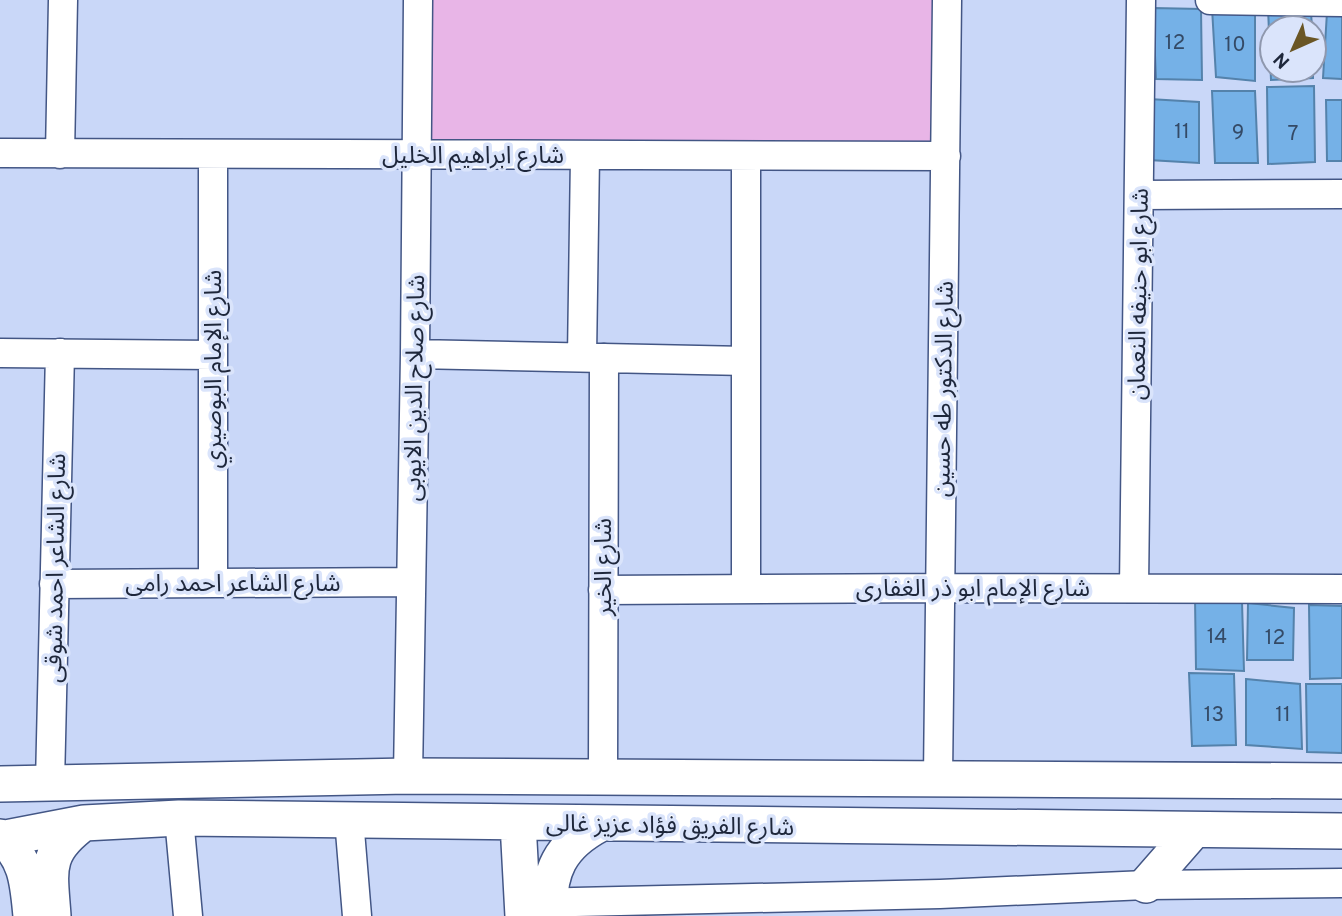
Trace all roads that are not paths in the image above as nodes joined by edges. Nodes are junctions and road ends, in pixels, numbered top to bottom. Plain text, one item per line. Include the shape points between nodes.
1 (63, 0) edge
2 (418, 0) edge
3 (947, 0) edge
4 (1141, 0) edge
5 (1210, 0) edge
6 (1253, 1) edge
7 (1342, 2) edge
8 (0, 153) edge
9 (60, 154) junction
10 (213, 154) junction
11 (417, 155) junction
12 (585, 156) junction
13 (946, 156) junction
14 (747, 157) junction
15 (1342, 194) edge
16 (1139, 195) junction
17 (0, 353) edge
18 (60, 353) junction
19 (415, 354) junction
20 (213, 355) junction
21 (593, 358) junction
22 (746, 361) junction
23 (411, 582) junction
24 (213, 583) junction
25 (54, 584) junction
26 (746, 588) junction
27 (941, 588) junction
28 (1134, 588) junction
29 (1342, 589) edge
30 (603, 590) junction
31 (408, 776) junction
32 (603, 776) junction
33 (763, 777) junction
34 (938, 778) junction
35 (1342, 780) edge
36 (50, 783) junction
37 (0, 784) edge
38 (179, 818) junction
39 (349, 819) junction
40 (84, 823) junction
41 (517, 823) junction
42 (600, 824) junction
43 (765, 825) junction
44 (1194, 830) junction
45 (1342, 831) edge
46 (1, 838) edge
47 (0, 880) edge
48 (1342, 883) edge
49 (1146, 885) junction
50 (941, 905) edge
51 (536, 909) edge
52 (38, 911) edge
53 (188, 916) edge
54 (357, 916) edge

1 - 9 street
2 - 11 street, شارع صلاح الدين الايوبى
3 - 13 street, شارع الدكتور طه حسين
4 - 16 street, شارع ابو حنيفه النعمان
5 - 6 street
6 - 7 street
8 - 9 street, شارع ابراهيم الخليل
9 - 10 street, شارع ابراهيم الخليل
10 - 11 street, شارع ابراهيم الخليل
10 - 20 street, شارع الإمام البوصيري
11 - 12 street, شارع ابراهيم الخليل
11 - 19 street, شارع صلاح الدين الايوبى
12 - 14 street, شارع ابراهيم الخليل
12 - 21 street, شارع الخير
13 - 14 street, شارع ابراهيم الخليل
13 - 27 street, شارع الدكتور طه حسين
14 - 22 street
15 - 16 street
16 - 28 street, شارع ابو حنيفه النعمان
17 - 18 street
18 - 20 street
18 - 25 street, شارع الشاعر احمد شوقى
19 - 21 street
19 - 23 street, شارع صلاح الدين الايوبى
20 - 24 street, شارع الإمام البوصيري
21 - 22 street
21 - 30 street, شارع الخير
22 - 26 street
23 - 24 street, شارع الشاعر احمد رامى
23 - 31 street, شارع صلاح الدين الايوبى
24 - 25 street, شارع الشاعر احمد رامى
25 - 36 street, شارع الشاعر احمد شوقى
26 - 27 street, شارع الإمام ابو ذر الغفارى
26 - 30 street, شارع الإمام ابو ذر الغفارى
27 - 28 street, شارع الإمام ابو ذر الغفارى
27 - 34 street, شارع الدكتور طه حسين
28 - 29 street, شارع الإمام ابو ذر الغفارى
30 - 32 street, شارع الخير
31 - 32 street, شارع الفريق فؤاد عزيز غالى
31 - 36 street, شارع الفريق فؤاد عزيز غالى
32 - 33 street, شارع الفريق فؤاد عزيز غالى
33 - 34 street, شارع الفريق فؤاد عزيز غالى
33 - 43 street
34 - 35 street, شارع الفريق فؤاد عزيز غالى
36 - 37 street, شارع الفريق فؤاد عزيز غالى
38 - 39 street, شارع الفريق فؤاد عزيز غالى
38 - 40 street, شارع الفريق فؤاد عزيز غالى
38 - 53 street
39 - 41 street, شارع الفريق فؤاد عزيز غالى
39 - 54 street
40 - 46 street, شارع الفريق فؤاد عزيز غالى
40 - 52 street via 63,841 52,861
41 - 42 street, شارع الفريق فؤاد عزيز غالى
41 - 51 street
42 - 43 street, شارع الفريق فؤاد عزيز غالى
42 - 51 street via 564,852
43 - 44 street, شارع الفريق فؤاد عزيز غالى
44 - 45 street, شارع الفريق فؤاد عزيز غالى
44 - 49 street
46 - 52 street via 20,857
47 - 52 street via 15,884
48 - 49 street
49 - 50 street
50 - 51 street

